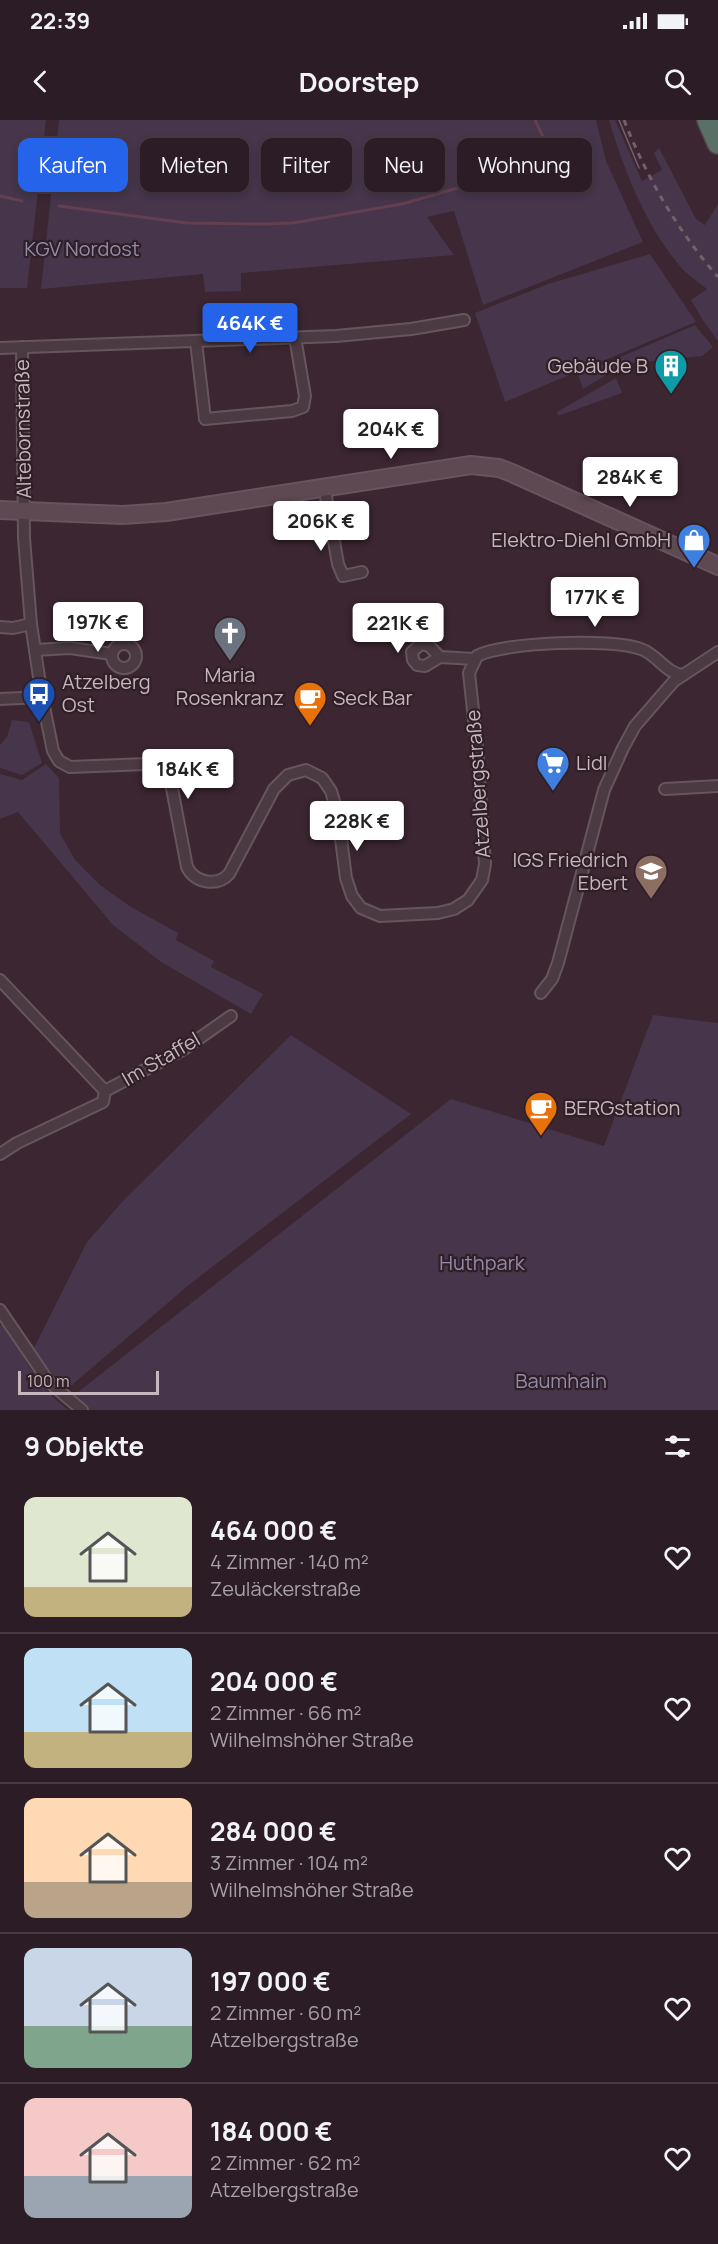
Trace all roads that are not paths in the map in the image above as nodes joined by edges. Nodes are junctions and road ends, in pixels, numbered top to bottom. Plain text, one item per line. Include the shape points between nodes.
1 (708, 120) edge
2 (718, 143) edge
3 (464, 320) dead end
4 (296, 337) junction
5 (196, 342) junction
6 (22, 347) junction
7 (0, 348) edge
8 (0, 510) edge
9 (24, 512) junction
10 (330, 519) dead end
11 (718, 566) edge
12 (362, 572) dead end
13 (31, 624) junction
14 (0, 627) edge
15 (35, 650) junction
16 (718, 652) edge
17 (112, 654) dead end
18 (440, 657) dead end
19 (474, 659) junction
20 (713, 659) edge
21 (683, 675) junction
22 (42, 697) junction
23 (0, 699) edge
24 (718, 786) edge
25 (665, 789) dead end
26 (0, 980) edge
27 (542, 993) dead end
28 (231, 1016) dead end
29 (105, 1091) junction
30 (0, 1154) edge
31 (0, 1310) edge
32 (82, 1410) edge

1 - 2 highway
3 - 4 street via 371,334
4 - 5 street
4 - 5 street via 305,396 303,408 205,420
5 - 6 street
6 - 7 street
6 - 9 street, Altebornstraße
8 - 9 main road
9 - 11 main road via 143,514 326,496 471,465 499,468
9 - 13 street, Atzelbergstraße
10 - 12 street via 343,576
13 - 14 street
13 - 15 street, Atzelbergstraße
15 - 17 street via 70,648
15 - 22 street, Atzelbergstraße
16 - 20 street
18 - 19 street
19 - 21 street via 498,650 612,643 642,649 670,671
19 - 22 street, Atzelbergstraße via 469,673 484,872 468,900 438,913 385,917 361,908 346,878 331,791 322,778 306,770 288,775 274,789 225,879 209,882 197,878 185,862 171,783 165,772 146,764 74,767 62,763 53,751
20 - 21 street
21 - 27 street via 635,726 622,748 604,790 558,963
22 - 23 street
24 - 25 street
26 - 29 street
28 - 29 street, Im Staffel via 184,1049
29 - 30 street, Im Staffel via 103,1102
31 - 32 street via 49,1382

